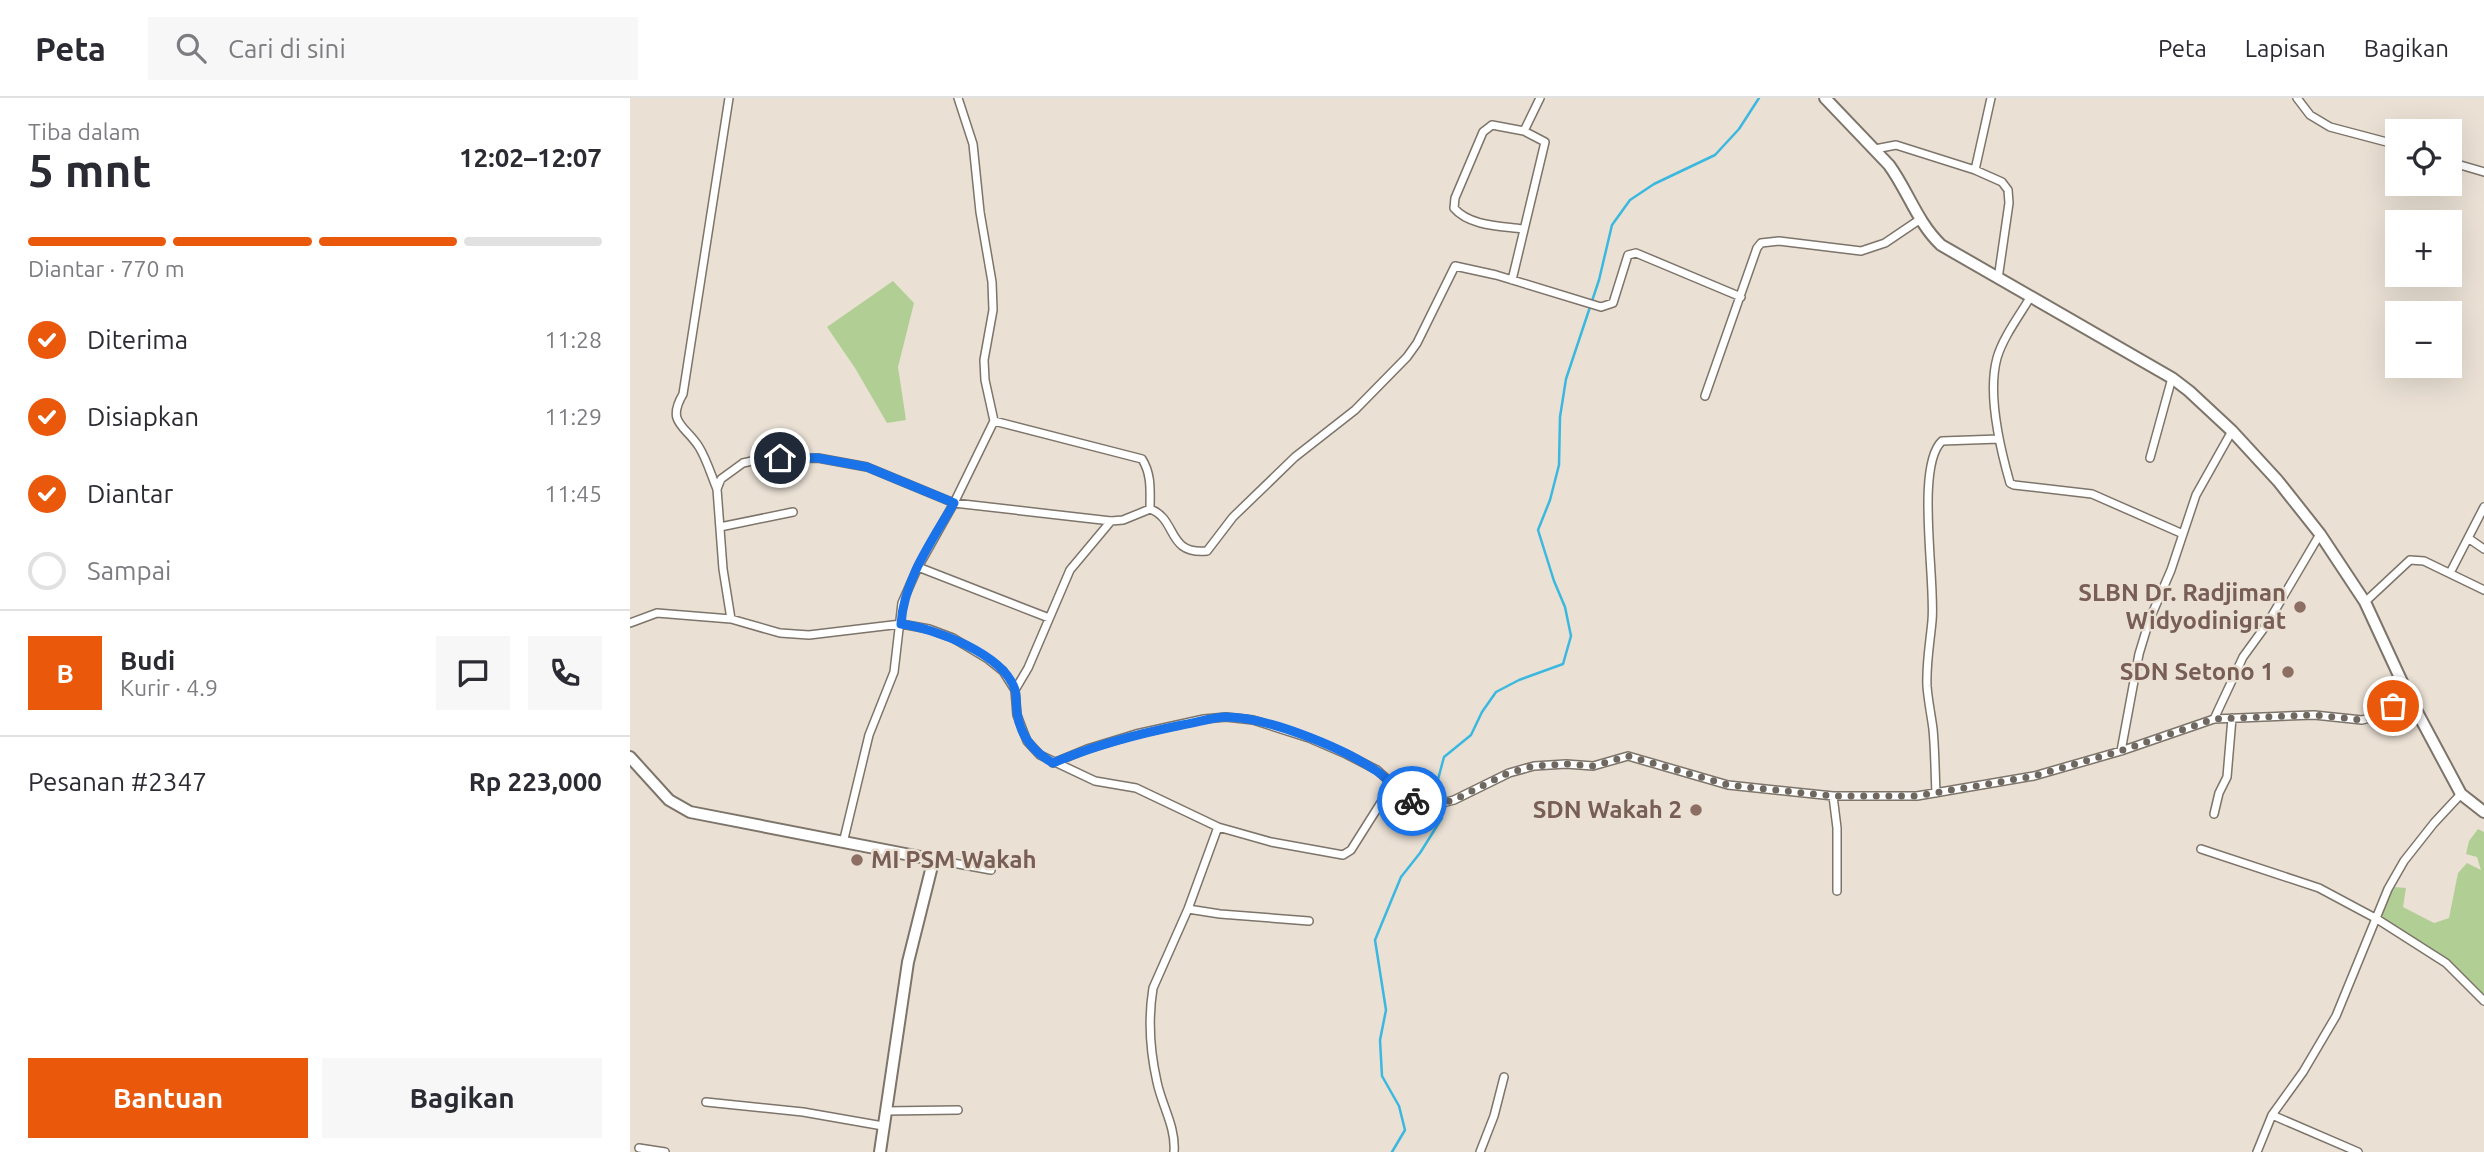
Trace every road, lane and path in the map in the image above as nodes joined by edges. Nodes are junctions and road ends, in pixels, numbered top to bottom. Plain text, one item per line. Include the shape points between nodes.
1 (729, 98) edge
2 (958, 98) edge
3 (1540, 98) edge
4 (1825, 98) edge
5 (1991, 98) edge
6 (2297, 98) edge
7 (1524, 131) junction
8 (2385, 142) edge
9 (1875, 149) junction
10 (2462, 166) edge
11 (1975, 170) junction
12 (2484, 172) edge
13 (1919, 219) junction
14 (1522, 229) junction
15 (1998, 279) junction
16 (1512, 280) junction
17 (2031, 296) junction
18 (1741, 297) junction
19 (2172, 379) junction
20 (1705, 396) dead end
21 (994, 421) junction
22 (2232, 431) junction
23 (1999, 439) junction
24 (2150, 458) dead end
25 (716, 489) junction
26 (954, 503) junction
27 (2484, 507) edge
28 (1150, 509) junction
29 (793, 512) dead end
30 (1111, 522) junction
31 (720, 527) junction
32 (2183, 534) junction
33 (2320, 534) junction
34 (2468, 538) junction
35 (2484, 549) edge
36 (918, 567) junction
37 (2450, 573) junction
38 (2484, 590) edge
39 (2365, 602) junction
40 (1049, 618) junction
41 (731, 619) junction
42 (630, 623) edge
43 (901, 624) junction
44 (1015, 690) junction
45 (2408, 695) junction
46 (2232, 718) junction
47 (2214, 719) junction
48 (2120, 751) junction
49 (630, 757) edge
50 (1053, 763) junction
51 (1392, 785) junction
52 (1936, 793) junction
53 (2461, 794) junction
54 (1833, 796) junction
55 (2484, 812) edge
56 (2214, 814) dead end
57 (1218, 827) junction
58 (844, 843) junction
59 (2201, 849) dead end
60 (930, 859) junction
61 (990, 870) dead end
62 (1838, 891) dead end
63 (1188, 909) junction
64 (2377, 919) junction
65 (1309, 921) dead end
66 (2484, 1001) edge
67 (1504, 1077) dead end
68 (706, 1102) dead end
69 (885, 1111) junction
70 (958, 1111) dead end
71 (2272, 1115) junction
72 (883, 1126) junction
73 (639, 1148) dead end
74 (665, 1152) edge
75 (880, 1152) edge
76 (1174, 1152) edge
77 (1480, 1152) edge
78 (2257, 1152) edge
79 (2358, 1152) edge

1 - 25 street via 683,394 675,413 700,449
2 - 21 street via 973,144 992,282 993,310 984,360
3 - 7 street
4 - 9 main road
5 - 11 street
6 - 8 street via 2310,115 2330,127
7 - 14 street via 1545,142
7 - 14 street via 1488,126 1454,208 1463,217 1488,225
9 - 11 street via 1896,145
9 - 13 main road via 1898,177
10 - 12 street
11 - 15 street via 2002,182 2009,197
13 - 15 main road via 1941,245
13 - 18 street via 1885,243 1861,251 1765,241 1757,248
14 - 16 street
15 - 17 main road
16 - 18 street via 1606,306 1616,298 1628,255 1636,253
16 - 28 street via 1453,267 1408,357 1355,410 1295,457 1233,517 1207,551 1182,548 1163,517
17 - 19 main road
17 - 23 street via 1997,360 1994,395
18 - 20 street
19 - 22 main road
19 - 24 street
21 - 26 street
21 - 28 street via 1142,459 1150,480
22 - 32 street via 2196,495
22 - 33 main road
23 - 32 street via 2010,483 2092,494
23 - 52 street via 1941,441 1932,456 1932,620 1927,685
25 - 26 street via 743,463 818,458 867,467
25 - 31 street
26 - 30 street
26 - 36 street
27 - 34 street
28 - 30 street
29 - 31 street
30 - 40 street via 1070,570
31 - 41 street
32 - 48 street via 2139,654
33 - 39 main road
33 - 47 street via 2243,657
34 - 35 street
34 - 37 street
36 - 40 street
36 - 43 street via 902,603
37 - 38 street
37 - 39 street via 2410,560
39 - 45 main road
40 - 44 street
41 - 42 street via 657,613
41 - 43 street via 780,633 809,635
43 - 44 street via 953,638 1003,671
43 - 58 street via 894,672 869,735
44 - 50 street via 1017,715 1027,741
45 - 46 street via 2371,719 2315,715
45 - 53 main road
46 - 47 street
46 - 56 street via 2227,777
47 - 48 street
48 - 52 street via 2034,776
49 - 58 main road via 669,800 690,812
50 - 51 street via 1136,734 1226,717 1253,720 1309,738 1377,771
50 - 57 street via 1095,781 1136,788
51 - 54 street via 1410,800 1435,805 1534,766 1593,766 1628,756 1728,785
51 - 57 street via 1343,855
52 - 54 street
53 - 55 main road
53 - 64 street via 2404,862
54 - 62 street
57 - 63 street
58 - 60 main road
59 - 64 street via 2319,888
60 - 61 street
60 - 69 main road via 908,962
63 - 65 street
63 - 76 street via 1153,988 1149,1014 1157,1084 1175,1138
64 - 66 street via 2446,963
64 - 71 street via 2336,1016
67 - 77 street
68 - 72 street
69 - 70 street
69 - 72 main road
71 - 78 street
71 - 79 street
72 - 75 main road
73 - 74 street

